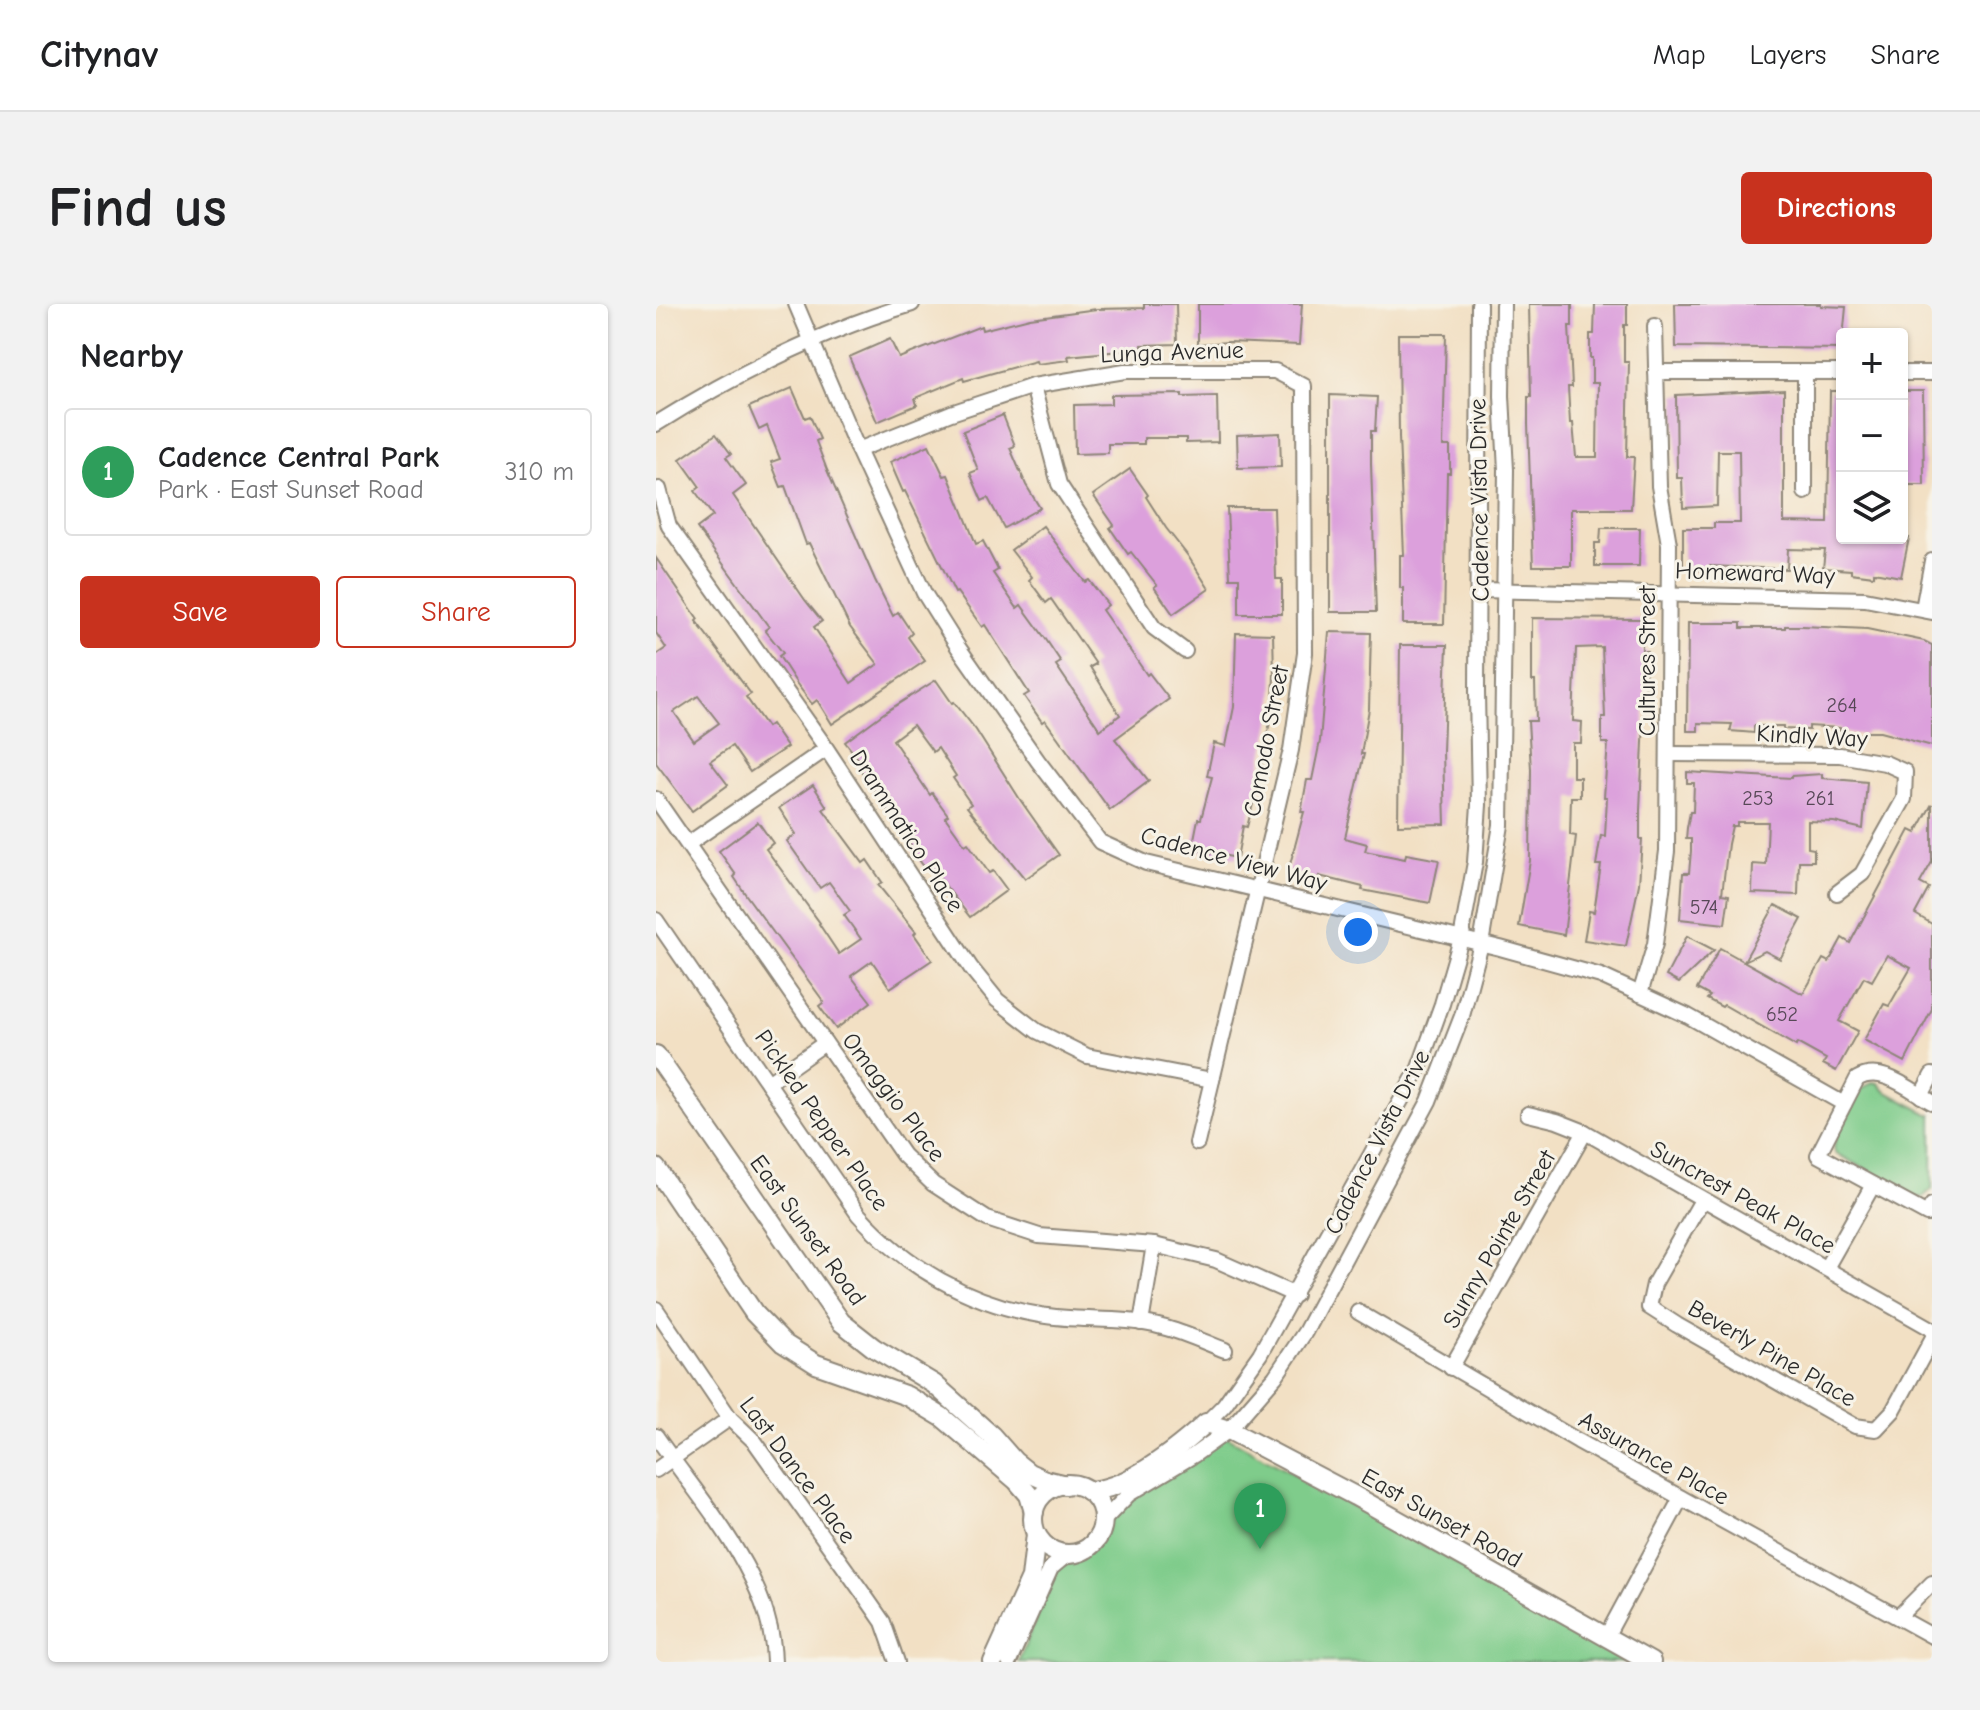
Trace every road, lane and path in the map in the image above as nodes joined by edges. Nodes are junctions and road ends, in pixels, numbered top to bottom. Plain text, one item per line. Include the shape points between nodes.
1 (796, 304) edge
2 (912, 304) edge
3 (1479, 304) edge
4 (1503, 304) edge
5 (1655, 326) dead end
6 (811, 341) junction
7 (1656, 372) junction
8 (1805, 372) junction
9 (1836, 372) edge
10 (1908, 373) edge
11 (1932, 373) edge
12 (1033, 386) junction
13 (1304, 386) joint
14 (656, 424) edge
15 (858, 450) junction
16 (659, 489) dead end
17 (1805, 492) dead end
18 (1932, 561) edge
19 (1479, 590) junction
20 (1504, 590) junction
21 (1669, 592) junction
22 (1927, 611) edge
23 (1185, 651) dead end
24 (826, 749) junction
25 (1668, 754) junction
26 (656, 799) edge
27 (688, 844) junction
28 (1256, 890) junction
29 (1837, 893) dead end
30 (656, 920) edge
31 (1461, 939) junction
32 (1481, 944) junction
33 (1640, 994) junction
34 (825, 1043) junction
35 (656, 1055) edge
36 (1932, 1075) edge
37 (1212, 1080) junction
38 (768, 1083) junction
39 (1926, 1099) edge
40 (1844, 1104) junction
41 (1528, 1114) dead end
42 (1585, 1132) junction
43 (1197, 1143) dead end
44 (656, 1168) edge
45 (1873, 1185) junction
46 (1702, 1200) junction
47 (1932, 1205) edge
48 (1154, 1245) junction
49 (1826, 1268) junction
50 (1295, 1295) junction
51 (656, 1309) edge
52 (1358, 1312) dead end
53 (1141, 1323) junction
54 (1932, 1329) edge
55 (1932, 1339) edge
56 (1225, 1350) dead end
57 (1451, 1368) junction
58 (730, 1418) junction
59 (1206, 1423) junction
60 (1229, 1430) junction
61 (656, 1436) edge
62 (672, 1459) junction
63 (656, 1470) edge
64 (1066, 1485) junction
65 (1088, 1491) junction
66 (1681, 1498) junction
67 (1034, 1512) junction
68 (1103, 1521) junction
69 (1036, 1534) junction
70 (1073, 1554) junction
71 (1932, 1583) edge
72 (1898, 1617) junction
73 (1932, 1636) edge
74 (1606, 1637) junction
75 (774, 1662) edge
76 (897, 1662) edge
77 (993, 1662) edge
78 (1009, 1662) edge
79 (1651, 1662) edge

1 - 6 street, Cadence View Way
2 - 6 street
3 - 19 street, Cadence Vista Drive
4 - 20 street, Cadence Vista Drive
5 - 7 street, Cultures Street
6 - 14 street via 734,377
6 - 15 street, Cadence View Way
7 - 8 street
7 - 21 street, Cultures Street
8 - 9 street
8 - 17 street
10 - 11 street
12 - 13 street, Lunga Avenue via 1125,371 1275,371
12 - 15 street, Lunga Avenue
12 - 23 street via 1059,484 1154,628
13 - 28 street, Comodo Street via 1305,653 1291,750
15 - 28 street, Cadence View Way via 924,593 1100,842 1146,863
16 - 24 street, Drammatico Place via 669,526
18 - 22 street
19 - 20 street, Homeward Way
19 - 31 street, Cadence Vista Drive via 1479,805
20 - 21 street, Homeward Way
20 - 32 street, Cadence Vista Drive via 1501,825
21 - 22 street, Homeward Way via 1865,599
21 - 25 street, Cultures Street
24 - 27 street
24 - 37 street, Drammatico Place via 997,1000 1037,1031 1087,1056
25 - 29 street, Kindly Way via 1840,755 1905,772 1904,799 1862,874
25 - 33 street, Cultures Street via 1665,866 1655,944
26 - 27 street, Omaggio Place
27 - 34 street, Omaggio Place
28 - 31 street, Cadence View Way
28 - 37 street, Comodo Street
30 - 38 street, Pickled Pepper Place
31 - 32 street, Cadence View Way
31 - 50 street, Cadence Vista Drive via 1419,1068
32 - 33 street, Cadence View Way via 1601,976
32 - 60 street, Cadence Vista Drive via 1462,1016 1429,1101 1305,1332
33 - 40 street, Cadence View Way
34 - 38 street
34 - 48 street, Omaggio Place via 903,1155 933,1184 987,1219 1039,1236
35 - 64 main road, East Sunset Road via 841,1322 934,1384 1029,1473
36 - 39 street
37 - 43 street, Comodo Street
38 - 53 street, Pickled Pepper Place via 858,1214 924,1271 972,1296 1013,1309
39 - 40 street via 1873,1073 1857,1079
40 - 45 street via 1818,1155
41 - 42 street, Suncrest Peak Place
42 - 46 street, Suncrest Peak Place
42 - 57 street, Sunny Pointe Street
44 - 67 main road via 754,1313 783,1343 816,1364 907,1396 942,1417 1017,1481
45 - 47 street via 1927,1214
45 - 49 street
46 - 49 street, Suncrest Peak Place
46 - 55 street, Beverly Pine Place via 1654,1284 1649,1307 1855,1426 1876,1429 1893,1411
48 - 50 street, Omaggio Place via 1216,1260
48 - 53 street
49 - 54 street, Suncrest Peak Place
50 - 59 street, Cadence Vista Drive via 1243,1380
51 - 58 street, Last Dance Place
52 - 57 street, Assurance Place
53 - 56 street, Pickled Pepper Place
57 - 66 street, Assurance Place
58 - 62 street
58 - 76 street, Last Dance Place via 755,1442 883,1622
59 - 60 main road, East Sunset Road
59 - 65 main road, Cadence Vista Drive via 1135,1474 1106,1489
60 - 68 street, Cadence Vista Drive via 1129,1494
60 - 74 main road, East Sunset Road
61 - 62 street
62 - 63 street
62 - 75 street via 763,1599
64 - 65 main road
64 - 67 main road via 1045,1493
65 - 68 main road via 1097,1499
66 - 72 street, Assurance Place
66 - 74 street
67 - 69 main road
68 - 70 main road via 1094,1543
69 - 70 main road via 1052,1550
69 - 77 main road via 1031,1578
70 - 78 street via 1051,1568
71 - 72 street
72 - 73 street, Assurance Place
74 - 79 main road, East Sunset Road

